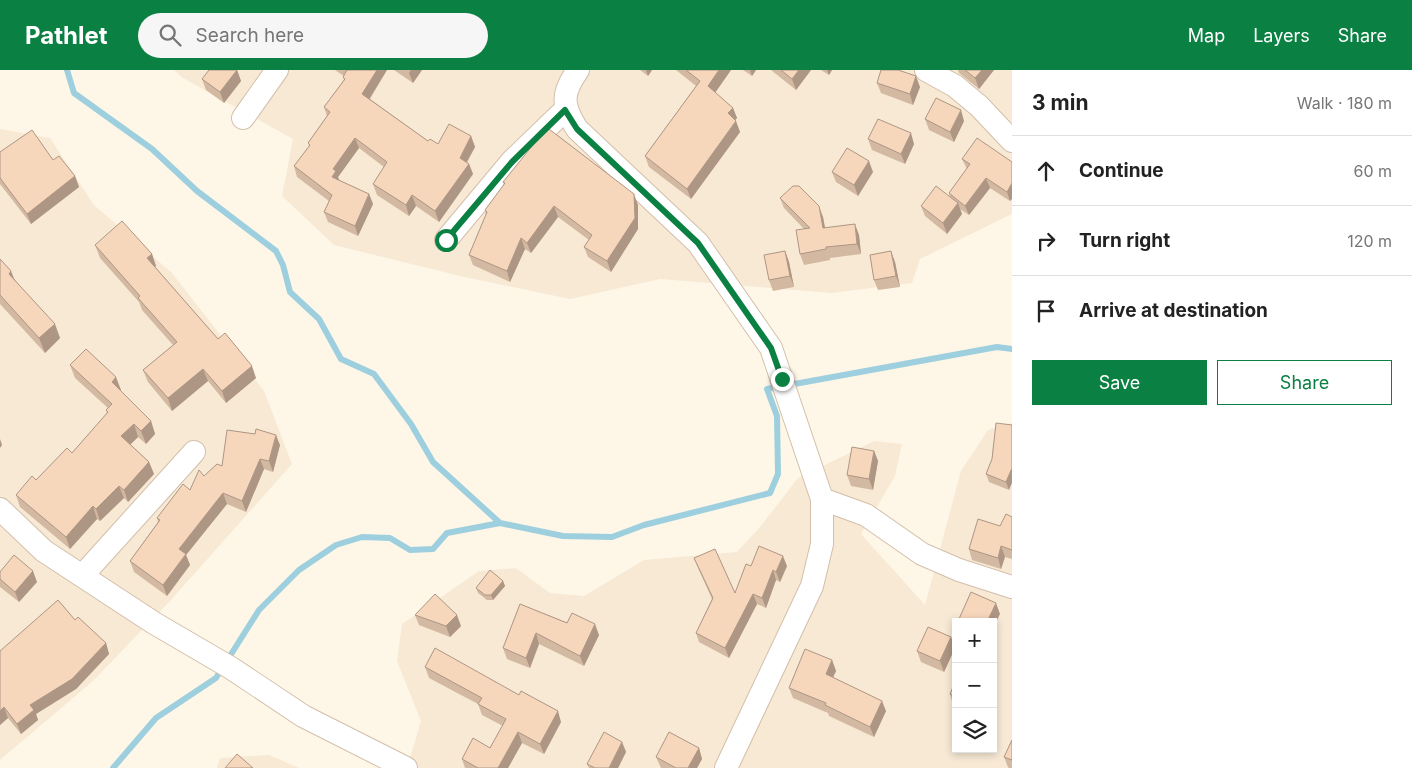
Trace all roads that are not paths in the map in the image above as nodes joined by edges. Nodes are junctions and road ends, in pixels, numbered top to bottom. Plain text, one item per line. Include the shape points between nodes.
1 (277, 70) edge
2 (578, 70) edge
3 (926, 70) edge
4 (565, 110) junction
5 (243, 118) dead end
6 (1012, 141) edge
7 (446, 240) dead end
8 (194, 452) dead end
9 (822, 499) junction
10 (0, 509) edge
11 (82, 576) junction
12 (1012, 587) edge
13 (406, 768) edge
14 (726, 768) edge

1 - 5 street
2 - 4 street via 565,93
3 - 6 street via 955,86
4 - 7 street via 512,162
4 - 9 street via 577,129 698,243 771,348
8 - 11 street
9 - 12 street via 866,515 922,554
9 - 14 street via 822,544 812,586
10 - 11 street via 44,551
11 - 13 street via 303,716

